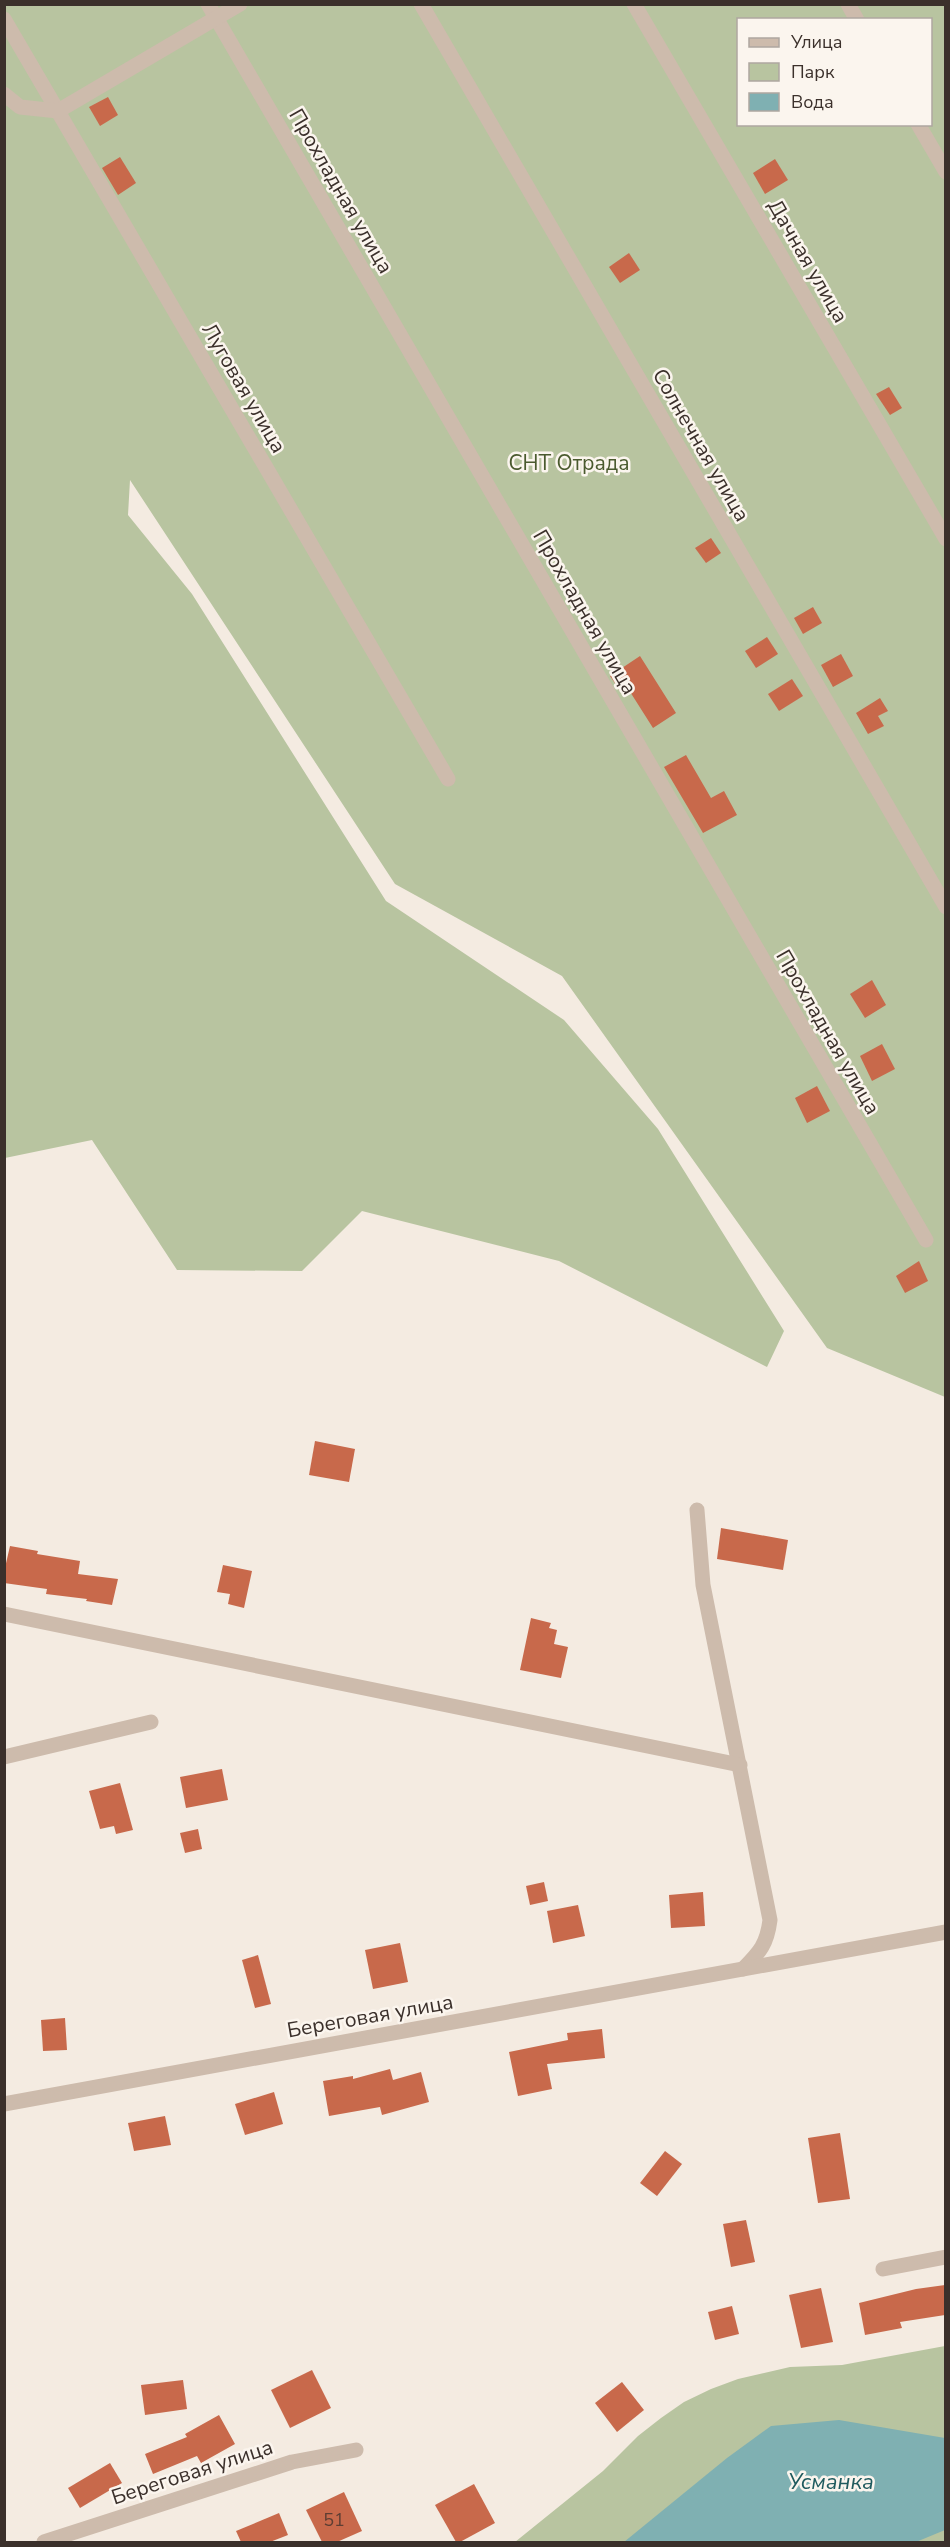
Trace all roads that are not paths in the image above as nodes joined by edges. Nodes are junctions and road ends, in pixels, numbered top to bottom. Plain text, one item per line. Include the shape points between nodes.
1 (208, 4) edge
2 (240, 4) edge
3 (421, 4) edge
4 (634, 4) edge
5 (848, 4) edge
6 (856, 18) edge
7 (4, 19) edge
8 (216, 19) junction
9 (4, 94) edge
10 (58, 111) junction
11 (919, 126) edge
12 (945, 172) edge
13 (945, 539) edge
14 (448, 780) dead end
15 (945, 907) edge
16 (926, 1240) dead end
17 (697, 1510) dead end
18 (4, 1614) edge
19 (151, 1722) dead end
20 (4, 1757) edge
21 (740, 1765) junction
22 (945, 1932) edge
23 (744, 1969) junction
24 (4, 2104) edge
25 (945, 2257) edge
26 (883, 2269) dead end
27 (356, 2450) dead end
28 (44, 2542) edge

1 - 8 street, Прохладная улица
2 - 8 street
3 - 15 street, Солнечная улица
4 - 13 street, Дачная улица
5 - 6 street
7 - 10 street, Луговая улица
8 - 10 street
8 - 16 street, Прохладная улица
9 - 10 street via 20,107
10 - 14 street, Луговая улица
11 - 12 street
17 - 21 street via 703,1585
18 - 21 street
19 - 20 street
21 - 23 street via 770,1920 768,1939
22 - 23 street, Береговая улица
23 - 24 street, Береговая улица
25 - 26 street
27 - 28 street, Береговая улица via 292,2462

